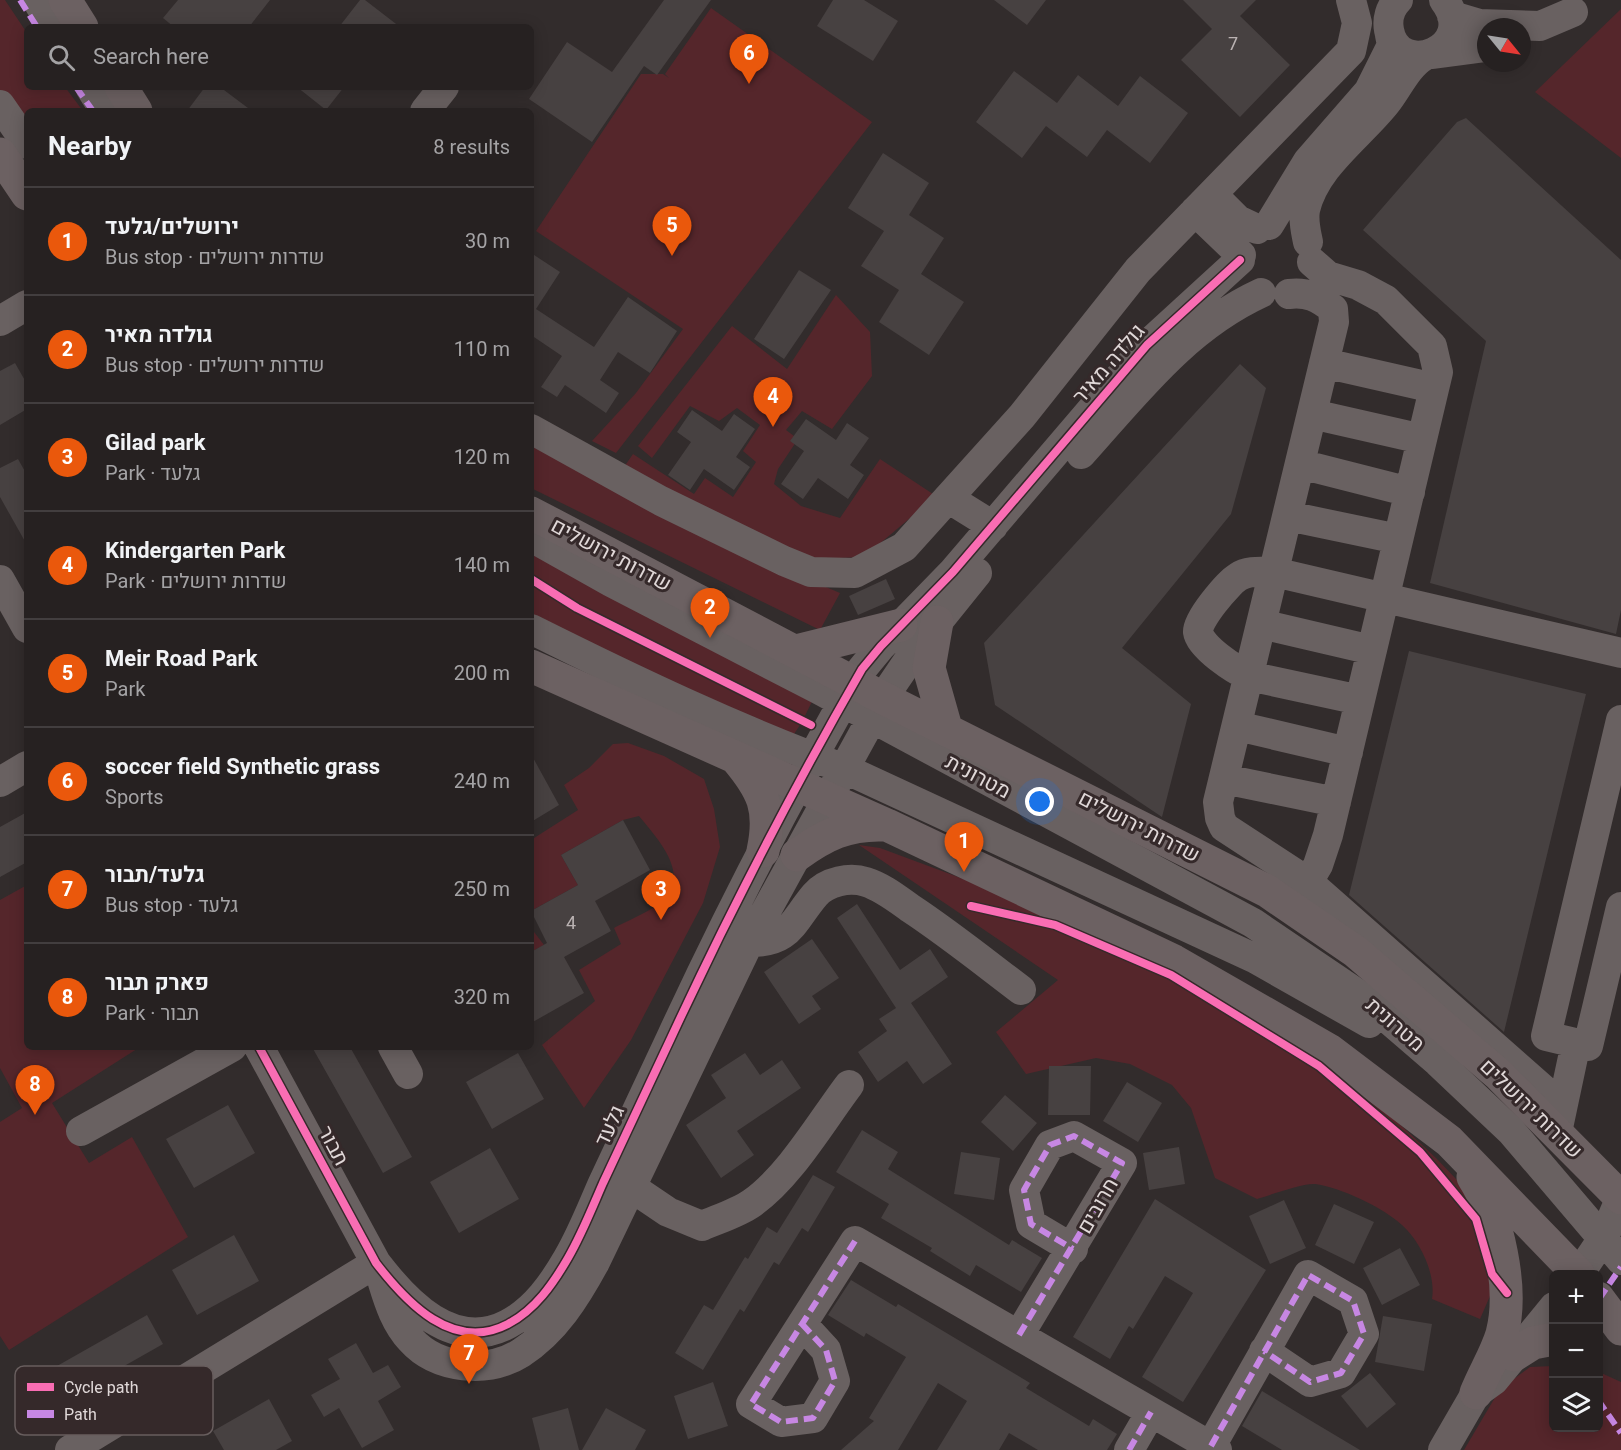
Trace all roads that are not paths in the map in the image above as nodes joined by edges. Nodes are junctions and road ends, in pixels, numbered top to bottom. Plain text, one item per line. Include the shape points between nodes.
1 (37, 0) edge
2 (65, 0) edge
3 (1352, 0) edge
4 (1579, 6) edge
5 (1448, 8) edge
6 (1391, 12) edge
7 (52, 24) edge
8 (80, 24) edge
9 (1531, 41) edge
10 (1477, 48) edge
11 (1428, 55) junction
12 (92, 90) edge
13 (123, 90) edge
14 (442, 90) edge
15 (0, 105) edge
16 (103, 108) edge
17 (134, 108) edge
18 (427, 108) edge
19 (24, 140) edge
20 (0, 154) edge
21 (24, 189) edge
22 (1203, 203) junction
23 (1263, 227) junction
24 (1310, 252) junction
25 (1240, 258) junction
26 (1358, 285) junction
27 (1275, 294) junction
28 (24, 307) edge
29 (24, 316) edge
30 (0, 322) edge
31 (1334, 322) junction
32 (1324, 363) junction
33 (1434, 388) junction
34 (1312, 414) junction
35 (1022, 416) junction
36 (534, 431) edge
37 (1422, 439) junction
38 (1055, 455) junction
39 (1300, 464) junction
40 (1410, 492) junction
41 (948, 498) junction
42 (534, 515) edge
43 (1288, 516) junction
44 (993, 526) junction
45 (534, 539) edge
46 (1398, 539) junction
47 (1274, 572) junction
48 (0, 580) edge
49 (1385, 597) junction
50 (938, 622) junction
51 (24, 623) edge
52 (1261, 624) junction
53 (901, 625) junction
54 (534, 630) edge
55 (1372, 650) junction
56 (796, 651) junction
57 (1621, 652) edge
58 (534, 667) edge
59 (1249, 676) junction
60 (849, 693) junction
61 (1360, 700) junction
62 (877, 709) junction
63 (1621, 720) edge
64 (1237, 726) junction
65 (946, 728) junction
66 (1348, 752) junction
67 (734, 757) junction
68 (814, 757) junction
69 (24, 768) edge
70 (845, 769) junction
71 (1224, 779) junction
72 (0, 782) edge
73 (798, 786) junction
74 (828, 799) junction
75 (1336, 802) junction
76 (887, 825) junction
77 (763, 851) junction
78 (797, 855) junction
79 (1308, 882) junction
80 (1621, 907) edge
81 (749, 942) junction
82 (1021, 990) dead end
83 (1576, 1043) junction
84 (227, 1050) edge
85 (261, 1050) edge
86 (395, 1050) edge
87 (1438, 1062) junction
88 (408, 1074) dead end
89 (849, 1085) dead end
90 (1559, 1119) junction
91 (81, 1131) dead end
92 (1449, 1141) junction
93 (631, 1187) junction
94 (1621, 1198) edge
95 (1073, 1249) dead end
96 (1613, 1249) edge
97 (376, 1263) junction
98 (1574, 1270) edge
99 (1586, 1270) edge
100 (1603, 1304) edge
101 (1549, 1312) edge
102 (802, 1324) dead end
103 (1621, 1329) edge
104 (1019, 1335) junction
105 (1549, 1340) edge
106 (1603, 1340) edge
107 (1621, 1348) edge
108 (1264, 1351) dead end
109 (1514, 1355) junction
110 (207, 1366) edge
111 (1476, 1393) junction
112 (1151, 1412) junction
113 (95, 1435) edge
114 (1214, 1448) edge
115 (70, 1450) edge
116 (1129, 1450) edge
117 (1443, 1450) edge

1 - 7 street
2 - 8 main road
3 - 22 street via 1357,23 1351,51
4 - 5 street via 1540,26 1504,27 1479,24
4 - 9 street via 1559,26
5 - 11 street via 1453,25 1447,43
6 - 11 street via 1393,42 1407,54
6 - 23 street via 1392,45 1370,91 1308,161
10 - 11 street
11 - 24 street via 1408,70 1385,103 1326,169 1305,210
12 - 16 street
13 - 17 main road
14 - 18 street
15 - 19 street
20 - 21 main road
22 - 23 street
22 - 25 street
22 - 35 street via 1138,270
23 - 24 street via 1281,224 1293,228
23 - 25 street via 1248,237
24 - 26 street via 1328,276
24 - 27 street via 1305,281
25 - 27 street via 1246,281
25 - 38 street, גולדה מאיר via 1147,345
26 - 31 street
26 - 33 street via 1386,300 1432,346 1438,372
27 - 31 street via 1306,292 1333,309
27 - 50 street, גולדה מאיר via 1208,324 1162,363 984,564
28 - 30 street
29 - 30 street
31 - 32 street
32 - 33 street
32 - 34 street
33 - 37 street
34 - 37 street
34 - 39 street
35 - 38 street
35 - 41 street
36 - 41 street via 713,527 811,572 855,573 903,547
37 - 40 street
38 - 44 street, גולדה מאיר
39 - 40 street
39 - 43 street
40 - 46 street
41 - 44 street
42 - 56 main road, שדרות ירושלים
43 - 46 street
43 - 47 street
44 - 53 street, גולדה מאיר
45 - 60 street via 611,582
46 - 49 street
47 - 49 street
47 - 52 street
47 - 59 street via 1237,577 1198,621 1197,633 1203,642 1235,670
48 - 51 street
49 - 55 street
49 - 57 street
50 - 62 street, גולדה מאיר
50 - 65 main road via 929,668
52 - 55 street
52 - 59 street
53 - 56 main road
53 - 60 street, גולדה מאיר via 868,661
54 - 68 street, מטרונית via 637,682
55 - 61 street
56 - 60 main road, שדרות ירושלים
58 - 67 main road
59 - 61 street
59 - 64 street
60 - 62 main road, שדרות ירושלים
60 - 68 street, גולדה מאיר
61 - 66 street
62 - 65 main road, שדרות ירושלים
62 - 70 street, גולדה מאיר
62 - 87 street, מטרונית via 1253,923 1365,999
63 - 83 street via 1546,1036
64 - 66 street
64 - 71 street
65 - 90 main road, שדרות ירושלים via 1267,891 1356,952 1498,1074
66 - 75 street
67 - 73 main road
67 - 77 main road via 751,776 765,802 768,818
68 - 70 street, מטרונית
68 - 73 street, גולדה מאיר
69 - 72 street
70 - 74 street, גולדה מאיר
70 - 87 street, מטרונית via 1256,958
71 - 75 street
71 - 79 street via 1218,801 1224,827
73 - 74 main road
73 - 77 street, גלעד
74 - 76 main road
74 - 78 street
75 - 79 street via 1324,848
76 - 78 main road via 838,830
76 - 92 main road via 1174,961 1329,1050
77 - 97 street, גלעד via 570,1256 524,1315 505,1326 462,1332 442,1325 414,1307
78 - 81 street
79 - 90 street
80 - 83 street via 1588,1046
81 - 82 street via 769,943 779,937 793,926 818,891 833,883 865,882 927,919
81 - 93 street
83 - 90 street
84 - 91 street
85 - 97 street, תבור
86 - 88 street
87 - 96 street, מטרונית via 1511,1131
89 - 93 street via 774,1184 751,1204 728,1215 702,1226 668,1212
90 - 94 main road, שדרות ירושלים
92 - 98 main road
92 - 111 main road via 1484,1195 1507,1293 1502,1333
93 - 97 street via 579,1291 560,1318 519,1354 500,1362 456,1365 433,1356 412,1341 399,1324
94 - 96 street
95 - 104 street, חרובים
96 - 99 street
97 - 110 street
100 - 103 main road
101 - 109 street
102 - 104 street via 855,1241
104 - 112 street
105 - 109 main road via 1533,1343
106 - 107 main road
108 - 114 street
109 - 111 street via 1494,1380
111 - 117 street
112 - 114 street
112 - 116 street
113 - 115 street

